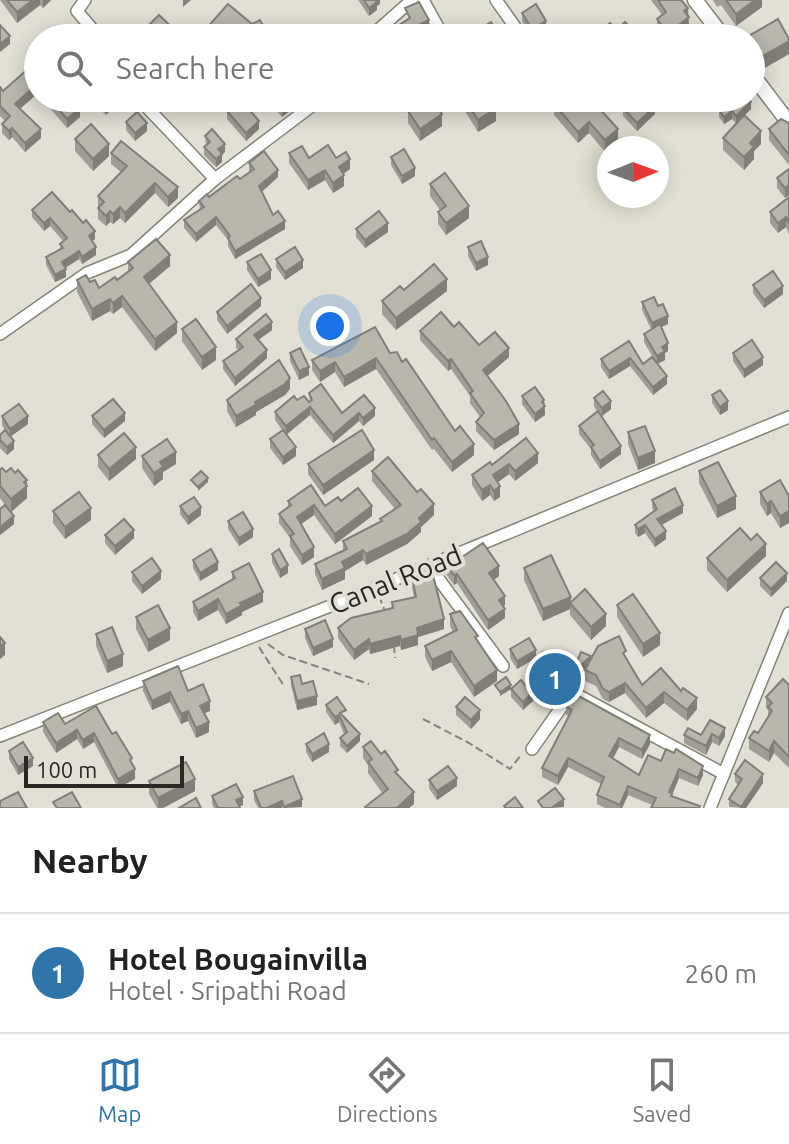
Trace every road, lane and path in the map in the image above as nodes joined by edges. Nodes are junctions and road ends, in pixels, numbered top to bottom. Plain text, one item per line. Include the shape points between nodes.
1 (85, 0) edge
2 (412, 0) edge
3 (423, 0) edge
4 (496, 0) edge
5 (695, 0) edge
6 (88, 24) edge
7 (385, 24) edge
8 (436, 24) edge
9 (513, 24) edge
10 (713, 24) edge
11 (765, 91) edge
12 (151, 112) edge
13 (304, 112) edge
14 (789, 123) edge
15 (215, 179) junction
16 (0, 334) edge
17 (789, 417) edge
18 (429, 566) junction
19 (376, 587) junction
20 (385, 613) edge
21 (789, 613) edge
22 (394, 638) edge
23 (395, 658) dead end
24 (503, 666) dead end
25 (369, 684) dead end
26 (284, 686) dead end
27 (423, 719) dead end
28 (0, 736) edge
29 (532, 749) joint
30 (724, 774) junction
31 (710, 808) edge

1 - 6 street via 77,11
2 - 7 street
3 - 8 street
4 - 9 street
5 - 10 main road
11 - 14 main road
12 - 15 street
13 - 15 street
15 - 16 street via 131,255 87,273
17 - 18 street, Canal Road
18 - 19 street, Canal Road
18 - 24 street
19 - 20 path
19 - 28 street, Canal Road
21 - 30 street
22 - 23 path
25 - 26 path via 283,655 263,640 257,643
27 - 29 path via 510,769
29 - 30 street via 572,692
30 - 31 street

